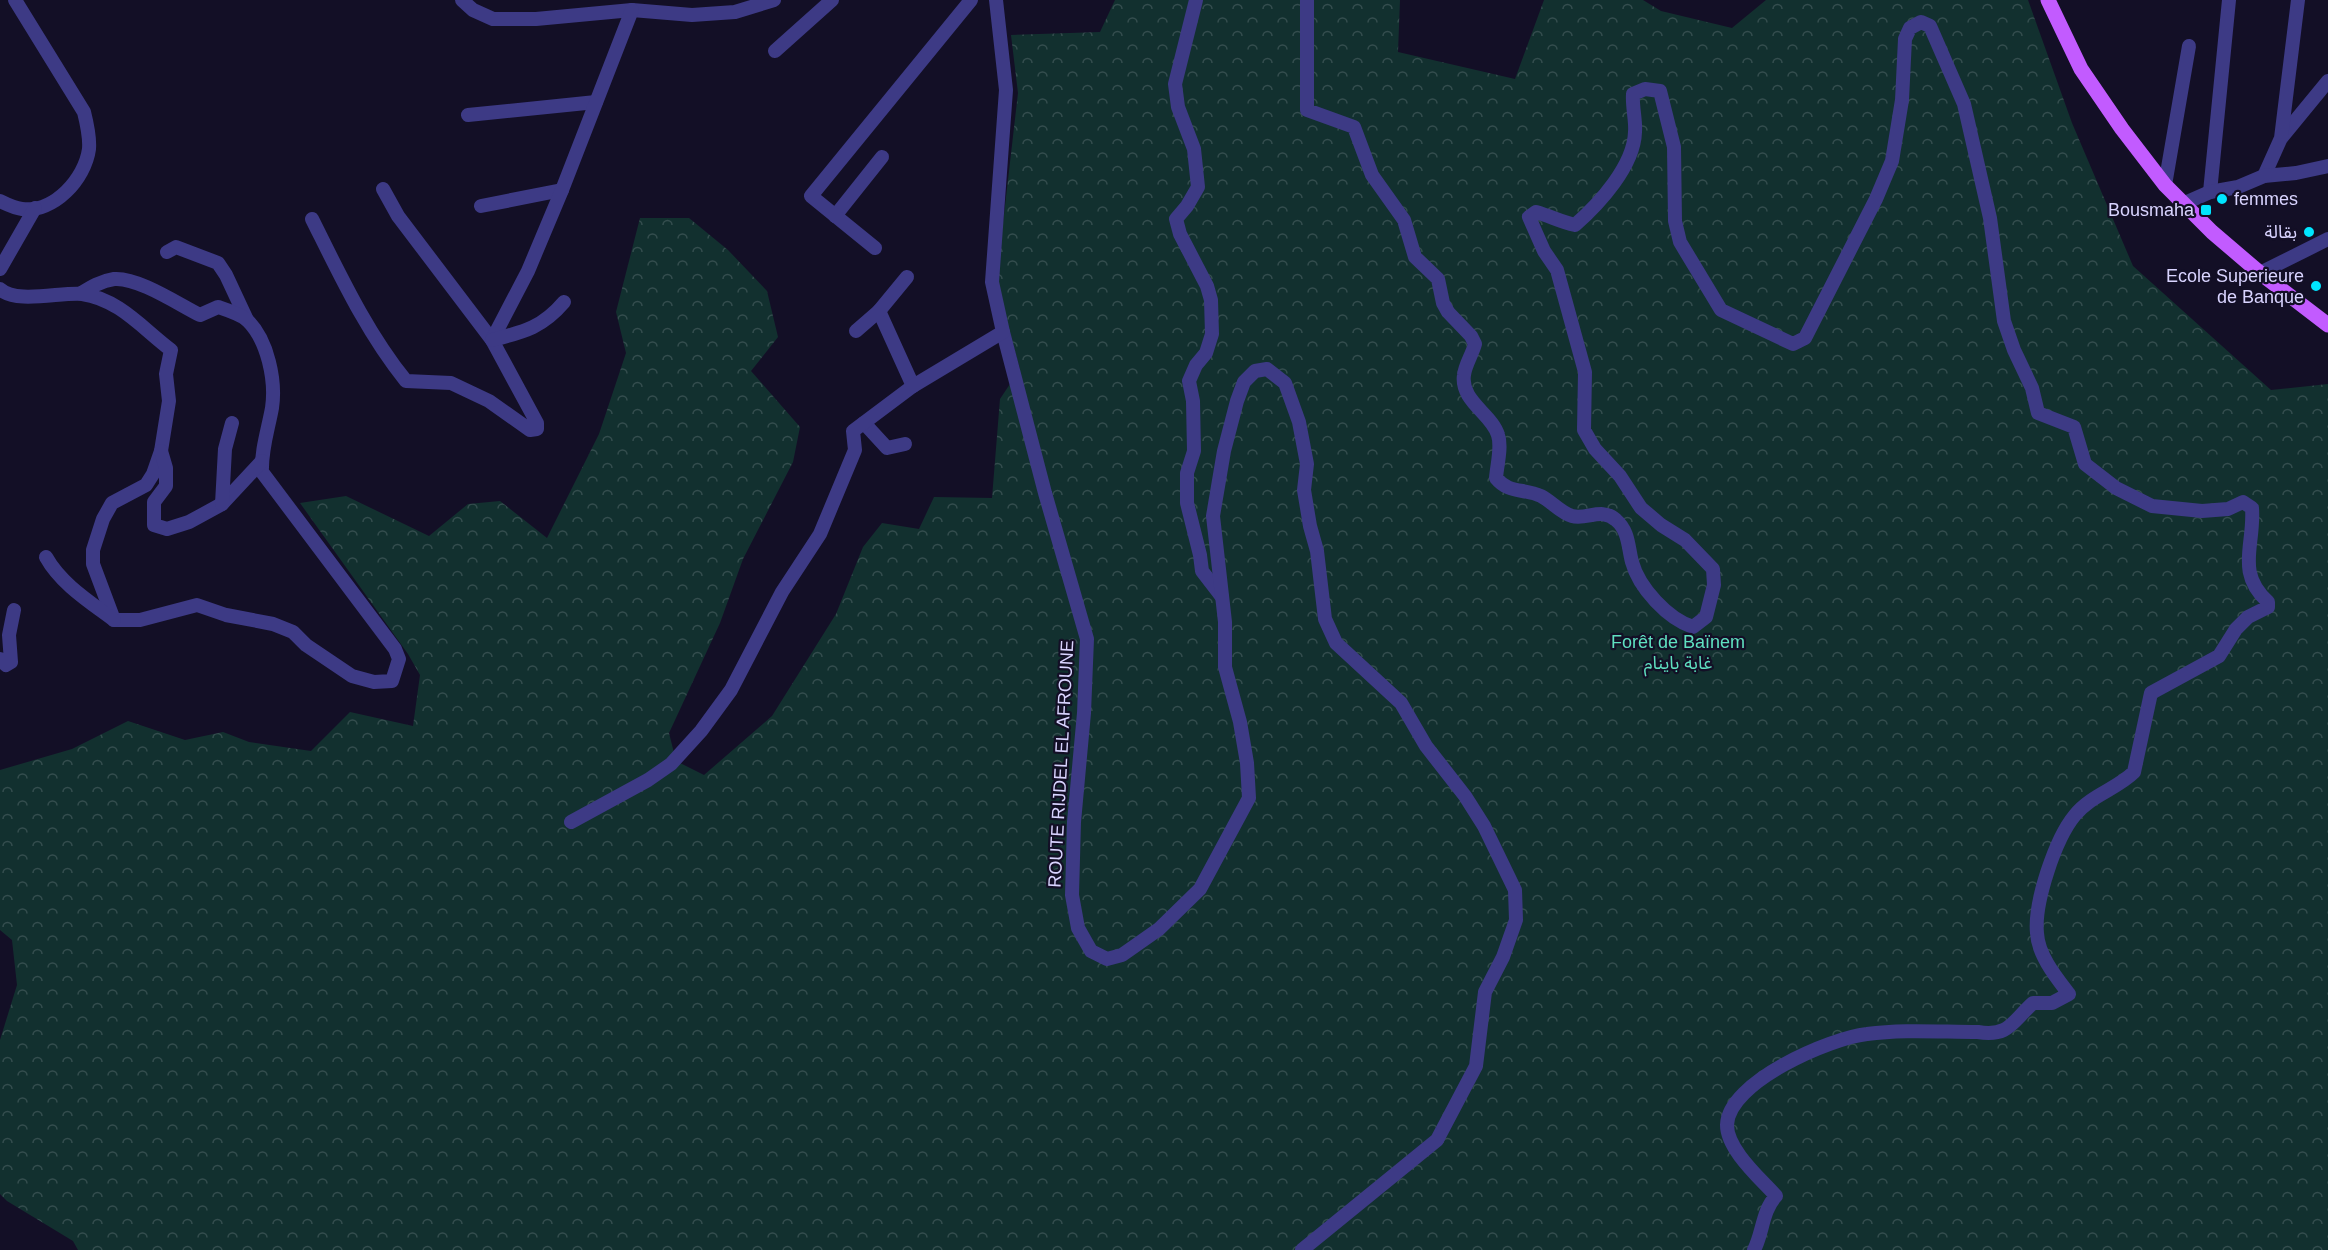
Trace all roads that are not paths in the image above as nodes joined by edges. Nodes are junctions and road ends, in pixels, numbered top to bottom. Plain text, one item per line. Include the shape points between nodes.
1 (15, 0) edge
2 (462, 0) edge
3 (774, 0) edge
4 (832, 0) edge
5 (971, 0) edge
6 (996, 0) edge
7 (1196, 0) edge
8 (1307, 0) edge
9 (2048, 0) edge
10 (2229, 0) edge
11 (2298, 0) edge
12 (632, 10) junction
13 (2189, 46) dead end
14 (775, 51) dead end
15 (2328, 81) edge
16 (596, 102) junction
17 (468, 116) dead end
18 (2281, 138) junction
19 (882, 157) dead end
20 (2328, 166) edge
21 (2264, 176) junction
22 (2165, 185) junction
23 (383, 189) dead end
24 (562, 190) junction
25 (2210, 192) junction
26 (0, 201) edge
27 (2185, 203) junction
28 (481, 206) dead end
29 (35, 208) junction
30 (835, 216) junction
31 (312, 219) dead end
32 (2328, 239) edge
33 (875, 248) dead end
34 (167, 252) dead end
35 (0, 269) edge
36 (2260, 273) junction
37 (907, 277) dead end
38 (0, 289) edge
39 (80, 294) junction
40 (564, 302) dead end
41 (879, 311) junction
42 (247, 321) junction
43 (2328, 324) edge
44 (856, 331) dead end
45 (1003, 332) junction
46 (492, 340) junction
47 (913, 386) junction
48 (232, 423) dead end
49 (864, 423) junction
50 (905, 444) dead end
51 (161, 451) junction
52 (262, 461) junction
53 (222, 504) junction
54 (46, 557) dead end
55 (1222, 597) junction
56 (14, 610) dead end
57 (114, 620) junction
58 (0, 659) edge
59 (571, 822) dead end
60 (1302, 1250) edge
61 (1754, 1250) edge

1 - 29 street via 84,112 89,134 89,150 73,185
2 - 12 street via 473,10 493,18 536,19
3 - 12 street via 735,12 692,15
4 - 14 street
5 - 30 street via 811,196
6 - 45 street via 1006,90 992,282
7 - 55 street via 1175,84 1178,107 1194,149 1198,187 1176,219 1207,286 1212,334 1189,381 1194,451 1187,473 1186,503 1202,571
8 - 61 street via 1307,110 1354,127 1372,175 1404,220 1414,257 1438,279 1448,312 1471,336 1475,344 1464,376 1465,386 1498,432 1496,478 1504,487 1539,495 1572,516 1602,513 1614,518 1624,528 1633,564 1643,583 1654,600 1678,622 1693,627 1706,617 1714,585 1713,569 1685,540 1641,508 1584,429 1585,372 1557,270 1529,217 1536,212 1575,225 1597,206 1628,162 1636,133 1633,94 1645,89 1660,91 1674,147 1675,221 1680,242 1721,310 1793,344 1805,338 1892,161 1902,100 1905,39 1910,28 1921,22 1930,26 1964,104 1989,218 2004,321 2032,388 2038,413 2074,427 2085,464 2116,488 2152,506 2202,511 2228,509 2243,502 2252,508 2247,564 2251,580 2268,607 2248,617 2236,629 2219,656 2151,693 2134,772 2088,802 2074,816 2047,875 2038,904 2037,934 2043,955 2069,994 2052,1003 2033,1003 2008,1028 1994,1035 1866,1034 1826,1045 1748,1088 1733,1108 1727,1126 1742,1159 1776,1196
9 - 22 main road via 2081,69
10 - 25 street
11 - 18 street
12 - 16 street
13 - 22 street
15 - 18 street
16 - 17 street
16 - 24 street
18 - 21 street
19 - 30 street
20 - 21 street
21 - 25 street via 2238,187
22 - 27 main road
23 - 46 street via 398,216
24 - 28 street
24 - 46 street via 528,271
25 - 27 street
26 - 29 street via 21,209
27 - 36 main road
29 - 35 street
30 - 33 street
31 - 46 street via 389,360 406,381 451,383 489,401 535,431 537,423
32 - 36 street
34 - 42 street via 176,247 218,263
36 - 43 main road
37 - 41 street
38 - 39 street via 12,296
39 - 42 street via 104,281 124,280 200,315 218,307
39 - 51 street via 114,304 171,350 166,374 169,401
40 - 46 street via 551,317 527,331
41 - 44 street
41 - 47 street
42 - 52 street via 268,356 273,383
45 - 47 street
45 - 55 street, ROUTE RIJDEL EL AFROUNE via 1087,639 1072,895 1078,928 1091,951 1107,959 1122,955 1159,929 1200,889 1249,798 1240,722 1225,667
47 - 49 street
48 - 53 street via 225,449
49 - 50 street via 887,448
49 - 59 street via 853,431 855,450 820,534 782,592 731,690 701,731 671,764
51 - 53 street via 166,486 154,502 154,525 167,529
51 - 57 street via 146,485 112,503 96,538 88,581
52 - 53 street
52 - 57 street via 262,472 275,492 395,649 399,659 392,681 374,682 352,676 293,632 273,624 197,605 140,620
54 - 57 street via 75,590
55 - 60 street, ROUTE RIJDEL EL AFROUNE via 1213,516 1224,451 1244,382 1255,371 1267,369 1285,383 1299,422 1307,464 1304,490 1317,551 1325,619 1336,643 1401,703 1426,746 1484,825 1515,890 1516,920 1485,992 1476,1066 1437,1140
56 - 58 street via 9,635 11,662 6,665

